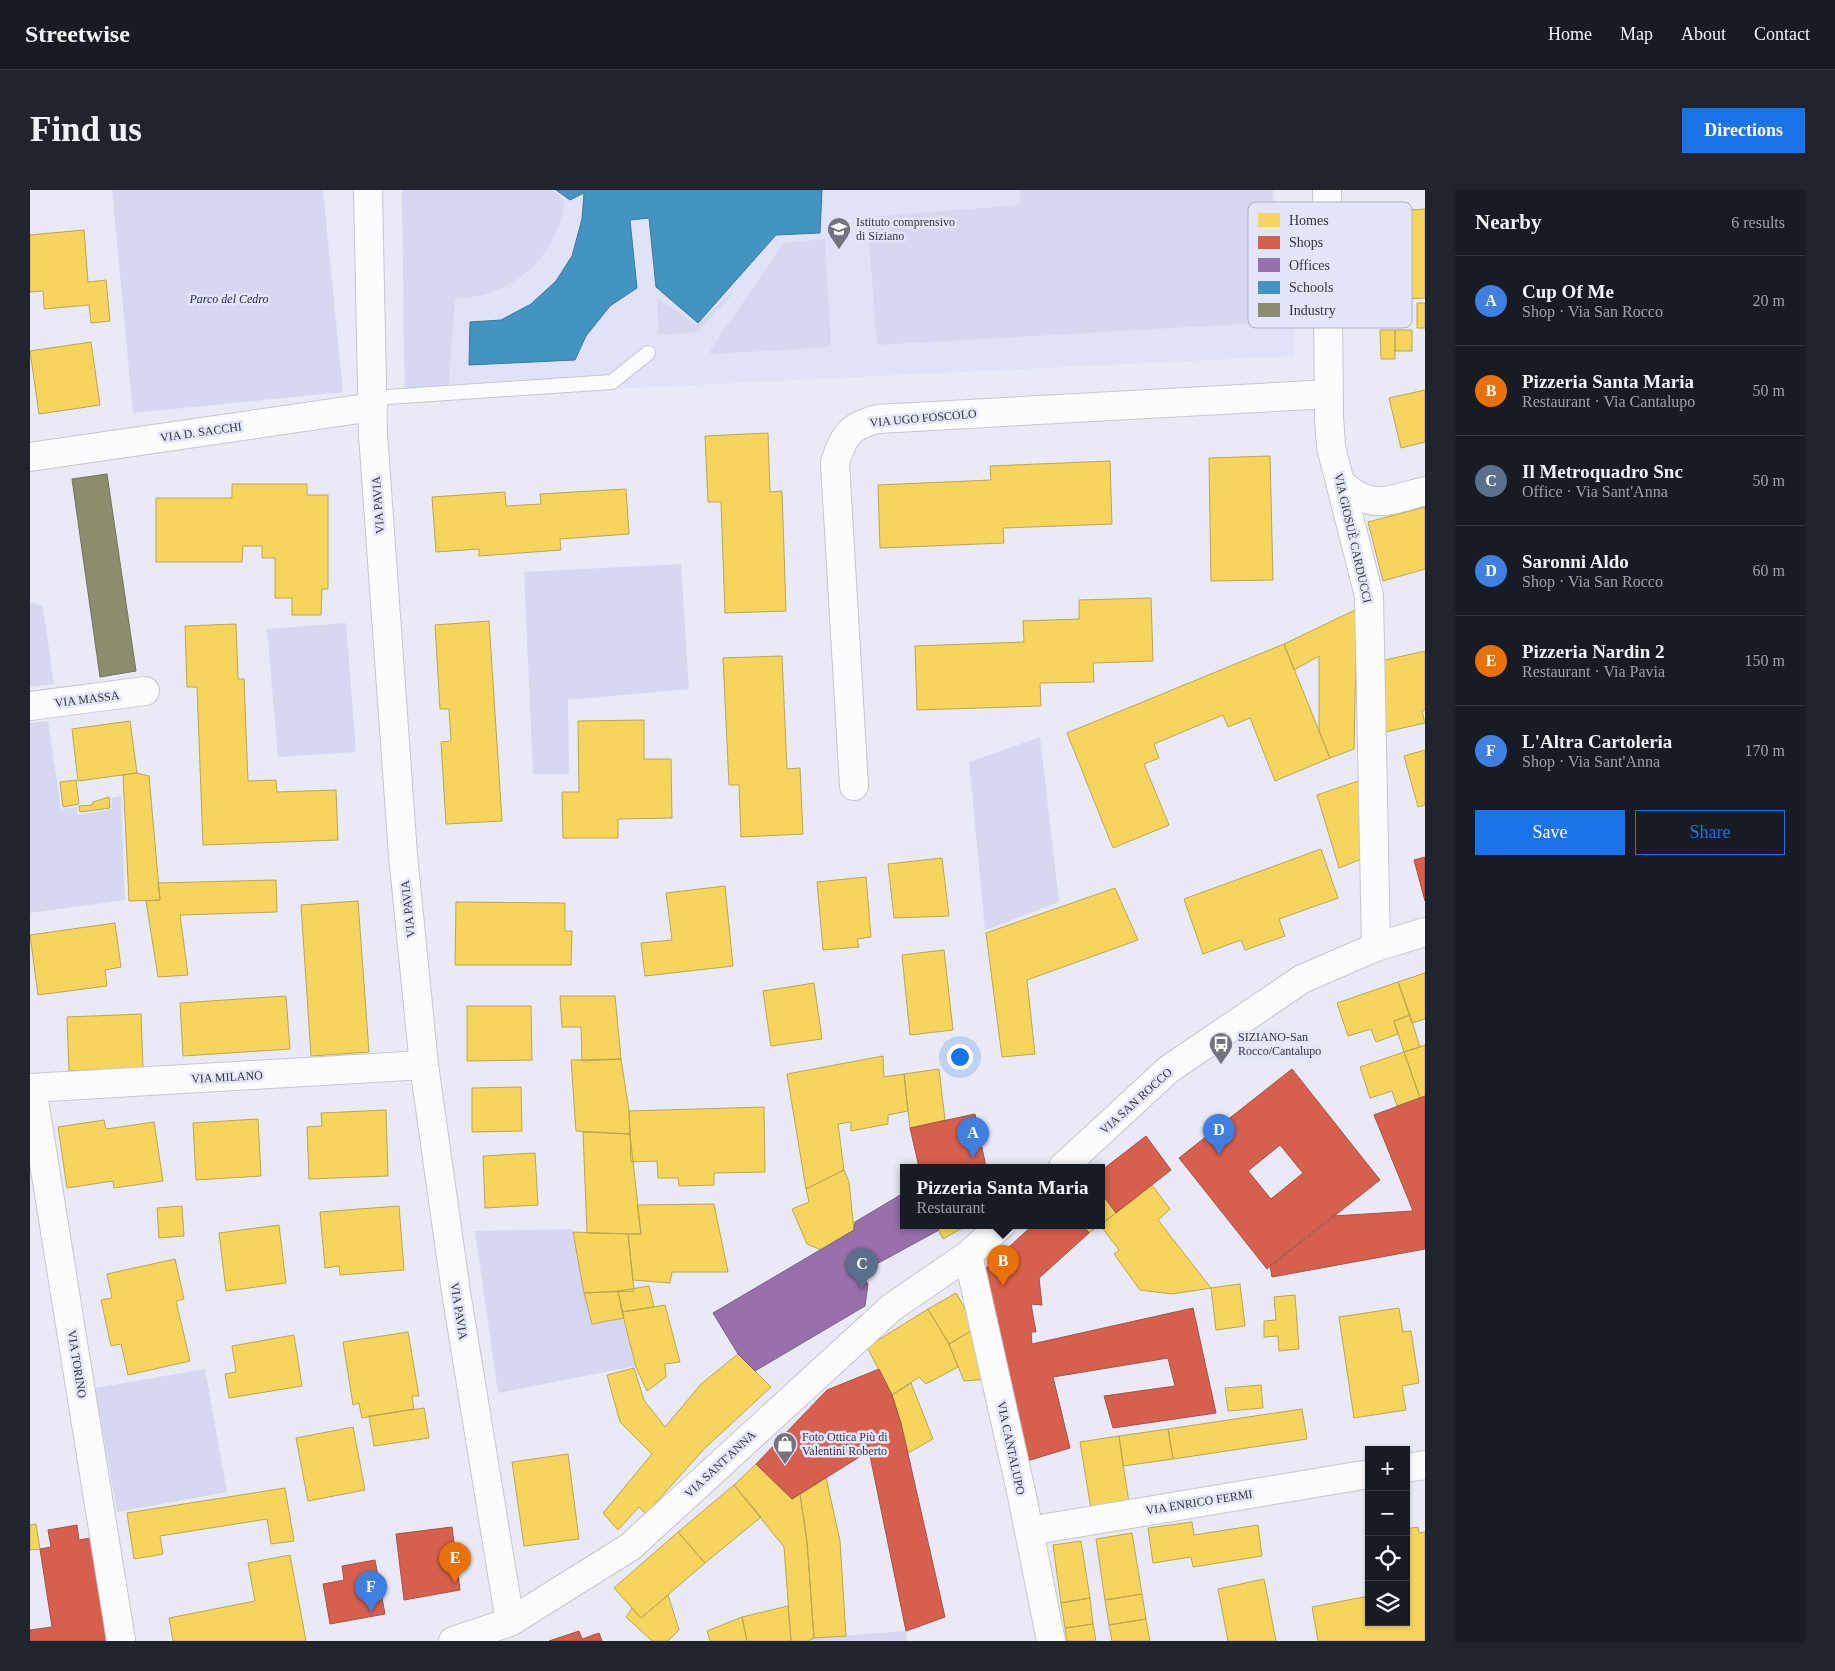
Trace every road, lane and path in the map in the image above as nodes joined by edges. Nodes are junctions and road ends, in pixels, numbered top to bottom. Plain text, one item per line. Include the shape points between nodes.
1 (368, 190) edge
2 (1328, 328) edge
3 (648, 353) dead end
4 (1329, 394) junction
5 (373, 402) junction
6 (30, 457) edge
7 (1342, 485) junction
8 (1425, 491) edge
9 (145, 691) dead end
10 (30, 706) edge
11 (854, 786) dead end
12 (1425, 932) edge
13 (1376, 947) junction
14 (424, 1065) junction
15 (31, 1088) edge
16 (1066, 1164) edge
17 (997, 1229) edge
18 (968, 1255) junction
19 (1425, 1465) edge
20 (1410, 1467) edge
21 (1365, 1475) edge
22 (1029, 1531) junction
23 (510, 1622) junction
24 (121, 1641) edge
25 (453, 1641) edge
26 (1051, 1641) edge

1 - 5 street, VIA PAVIA
2 - 4 street, VIA GIOSUÈ CARDUCCI
3 - 5 lane via 612,382
4 - 7 street, VIA GIOSUÈ CARDUCCI via 1331,447
4 - 11 street, VIA UGO FOSCOLO via 878,418 850,430 841,442 835,463
5 - 6 street, VIA D. SACCHI
5 - 14 street, VIA PAVIA via 402,845
7 - 8 street via 1366,500 1378,502
7 - 13 street, VIA GIOSUÈ CARDUCCI via 1369,596
9 - 10 street, VIA MASSA
12 - 13 street, VIA SAN ROCCO
13 - 16 street, VIA SAN ROCCO via 1302,980 1169,1069
14 - 15 street, VIA MILANO
14 - 23 street, VIA PAVIA via 456,1292
15 - 24 street, VIA TORINO
17 - 18 street
18 - 22 street, VIA CANTALUPO
18 - 23 street, VIA SANT'ANNA via 890,1308 630,1547
19 - 20 street
21 - 22 street, VIA ENRICO FERMI
22 - 26 street, VIA CANTALUPO
23 - 25 street, VIA SANT'ANNA

